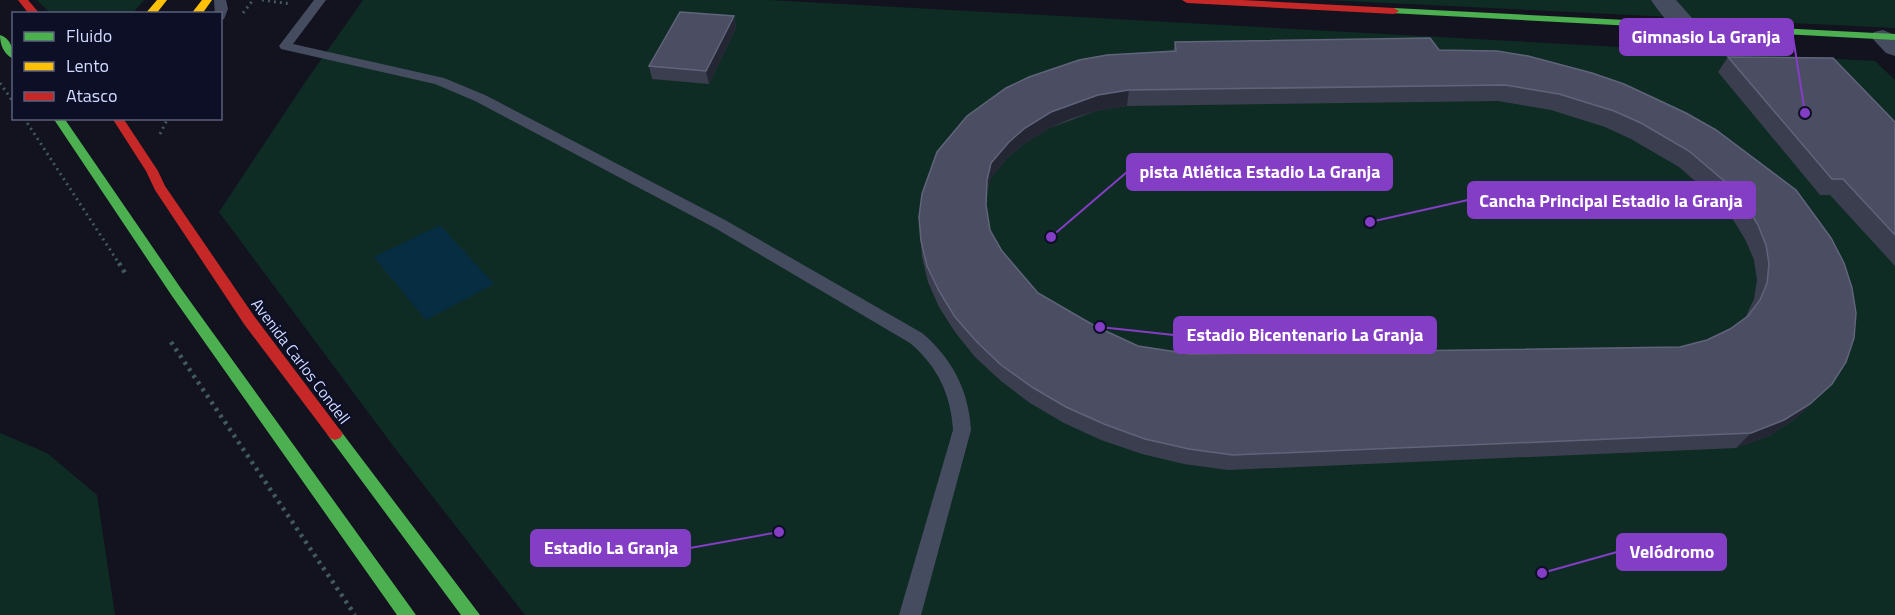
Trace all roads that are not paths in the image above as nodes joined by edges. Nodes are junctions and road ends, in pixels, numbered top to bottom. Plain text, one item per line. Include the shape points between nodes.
1 (23, 0) edge
2 (162, 0) edge
3 (207, 0) edge
4 (1187, 0) edge
5 (1664, 0) edge
6 (1241, 2) edge
7 (317, 3) edge
8 (32, 12) edge
9 (152, 12) edge
10 (198, 12) edge
11 (1688, 27) junction
12 (0, 38) edge
13 (1891, 41) edge
14 (12, 54) edge
15 (62, 120) edge
16 (118, 120) edge
17 (138, 120) edge
18 (132, 139) junction
19 (407, 615) edge
20 (471, 615) edge
21 (910, 615) edge

1 - 8 main road
2 - 9 main road
3 - 10 main road
4 - 6 main road
5 - 11 street
6 - 11 main road
7 - 21 lane via 285,46 439,81 480,98 720,224 916,338 930,350 957,394 962,430
11 - 13 main road
12 - 14 main road
15 - 19 main road via 177,293
16 - 18 main road, Avenida Carlos Condell
17 - 18 main road
18 - 20 main road, Avenida Carlos Condell via 159,188 249,320

